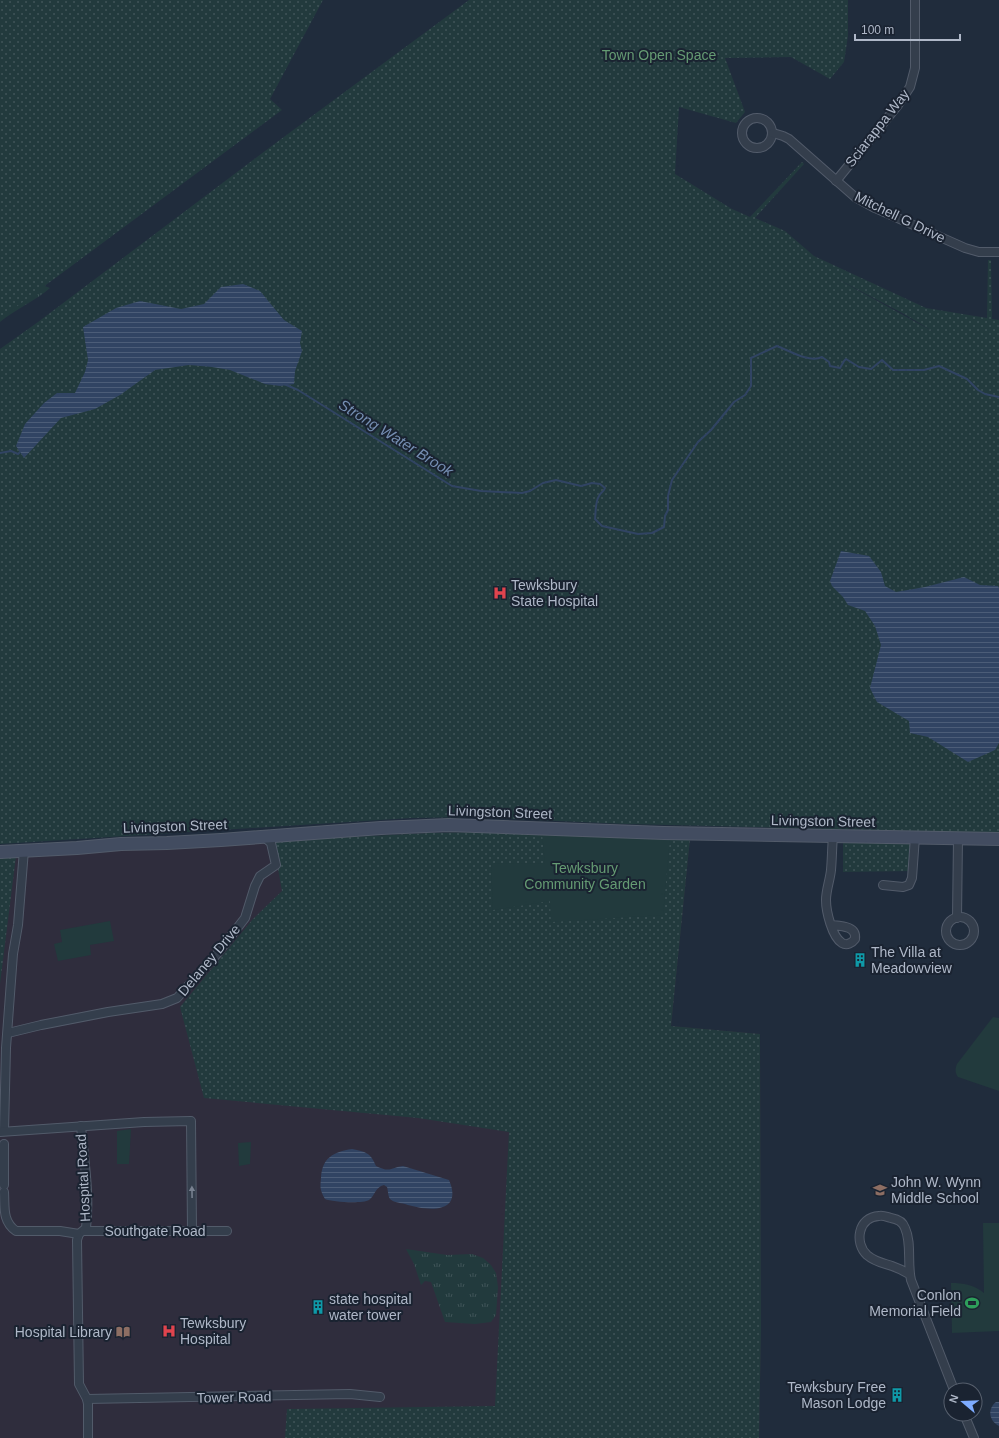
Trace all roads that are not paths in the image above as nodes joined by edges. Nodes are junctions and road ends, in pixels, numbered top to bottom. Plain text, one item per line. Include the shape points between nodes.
1 (915, 0) edge
2 (773, 133) dead end
3 (836, 181) junction
4 (999, 252) edge
5 (833, 836) junction
6 (264, 837) junction
7 (915, 837) junction
8 (958, 838) junction
9 (999, 839) edge
10 (24, 850) junction
11 (0, 852) edge
12 (883, 885) dead end
13 (957, 918) dead end
14 (831, 925) dead end
15 (8, 1033) junction
16 (81, 1126) junction
17 (2, 1132) edge
18 (4, 1144) dead end
19 (192, 1231) junction
20 (227, 1231) dead end
21 (81, 1232) junction
22 (910, 1274) junction
23 (951, 1382) edge
24 (380, 1397) dead end
25 (87, 1399) junction
26 (967, 1422) edge
27 (88, 1438) edge
28 (974, 1438) edge

1 - 3 street, Sciarappa Way via 915,68 910,87
2 - 3 street, Mitchell G Drive via 788,139
3 - 4 street, Mitchell G Drive via 864,202 936,236 972,250
5 - 6 street, Livingston Street via 616,832 453,825
5 - 7 street, Livingston Street
5 - 14 street via 826,901
6 - 10 street, Livingston Street
6 - 15 street, Delaney Drive via 271,843 276,865 260,876 245,918 177,998 162,1004 108,1012
7 - 8 street, Livingston Street
7 - 12 street via 912,878 909,885
8 - 9 street, Livingston Street
8 - 13 street
10 - 11 street, Livingston Street
10 - 15 street
15 - 17 street
16 - 17 street
19 -> 16 street via 191,1120
16 - 21 street, Hospital Road via 87,1223
18 - 21 street, Southgate Road via 5,1215 8,1224 16,1231
19 - 20 street, Southgate Road
19 - 21 street, Southgate Road
21 - 25 street, Hospital Road via 77,1240 79,1384
22 - 22 street via 908,1238 900,1221 878,1216 869,1219 862,1225 859,1236 861,1248 880,1263
22 - 23 street
24 - 25 street, Tower Road via 350,1394
25 - 27 street, Hospital Road
26 - 28 street

